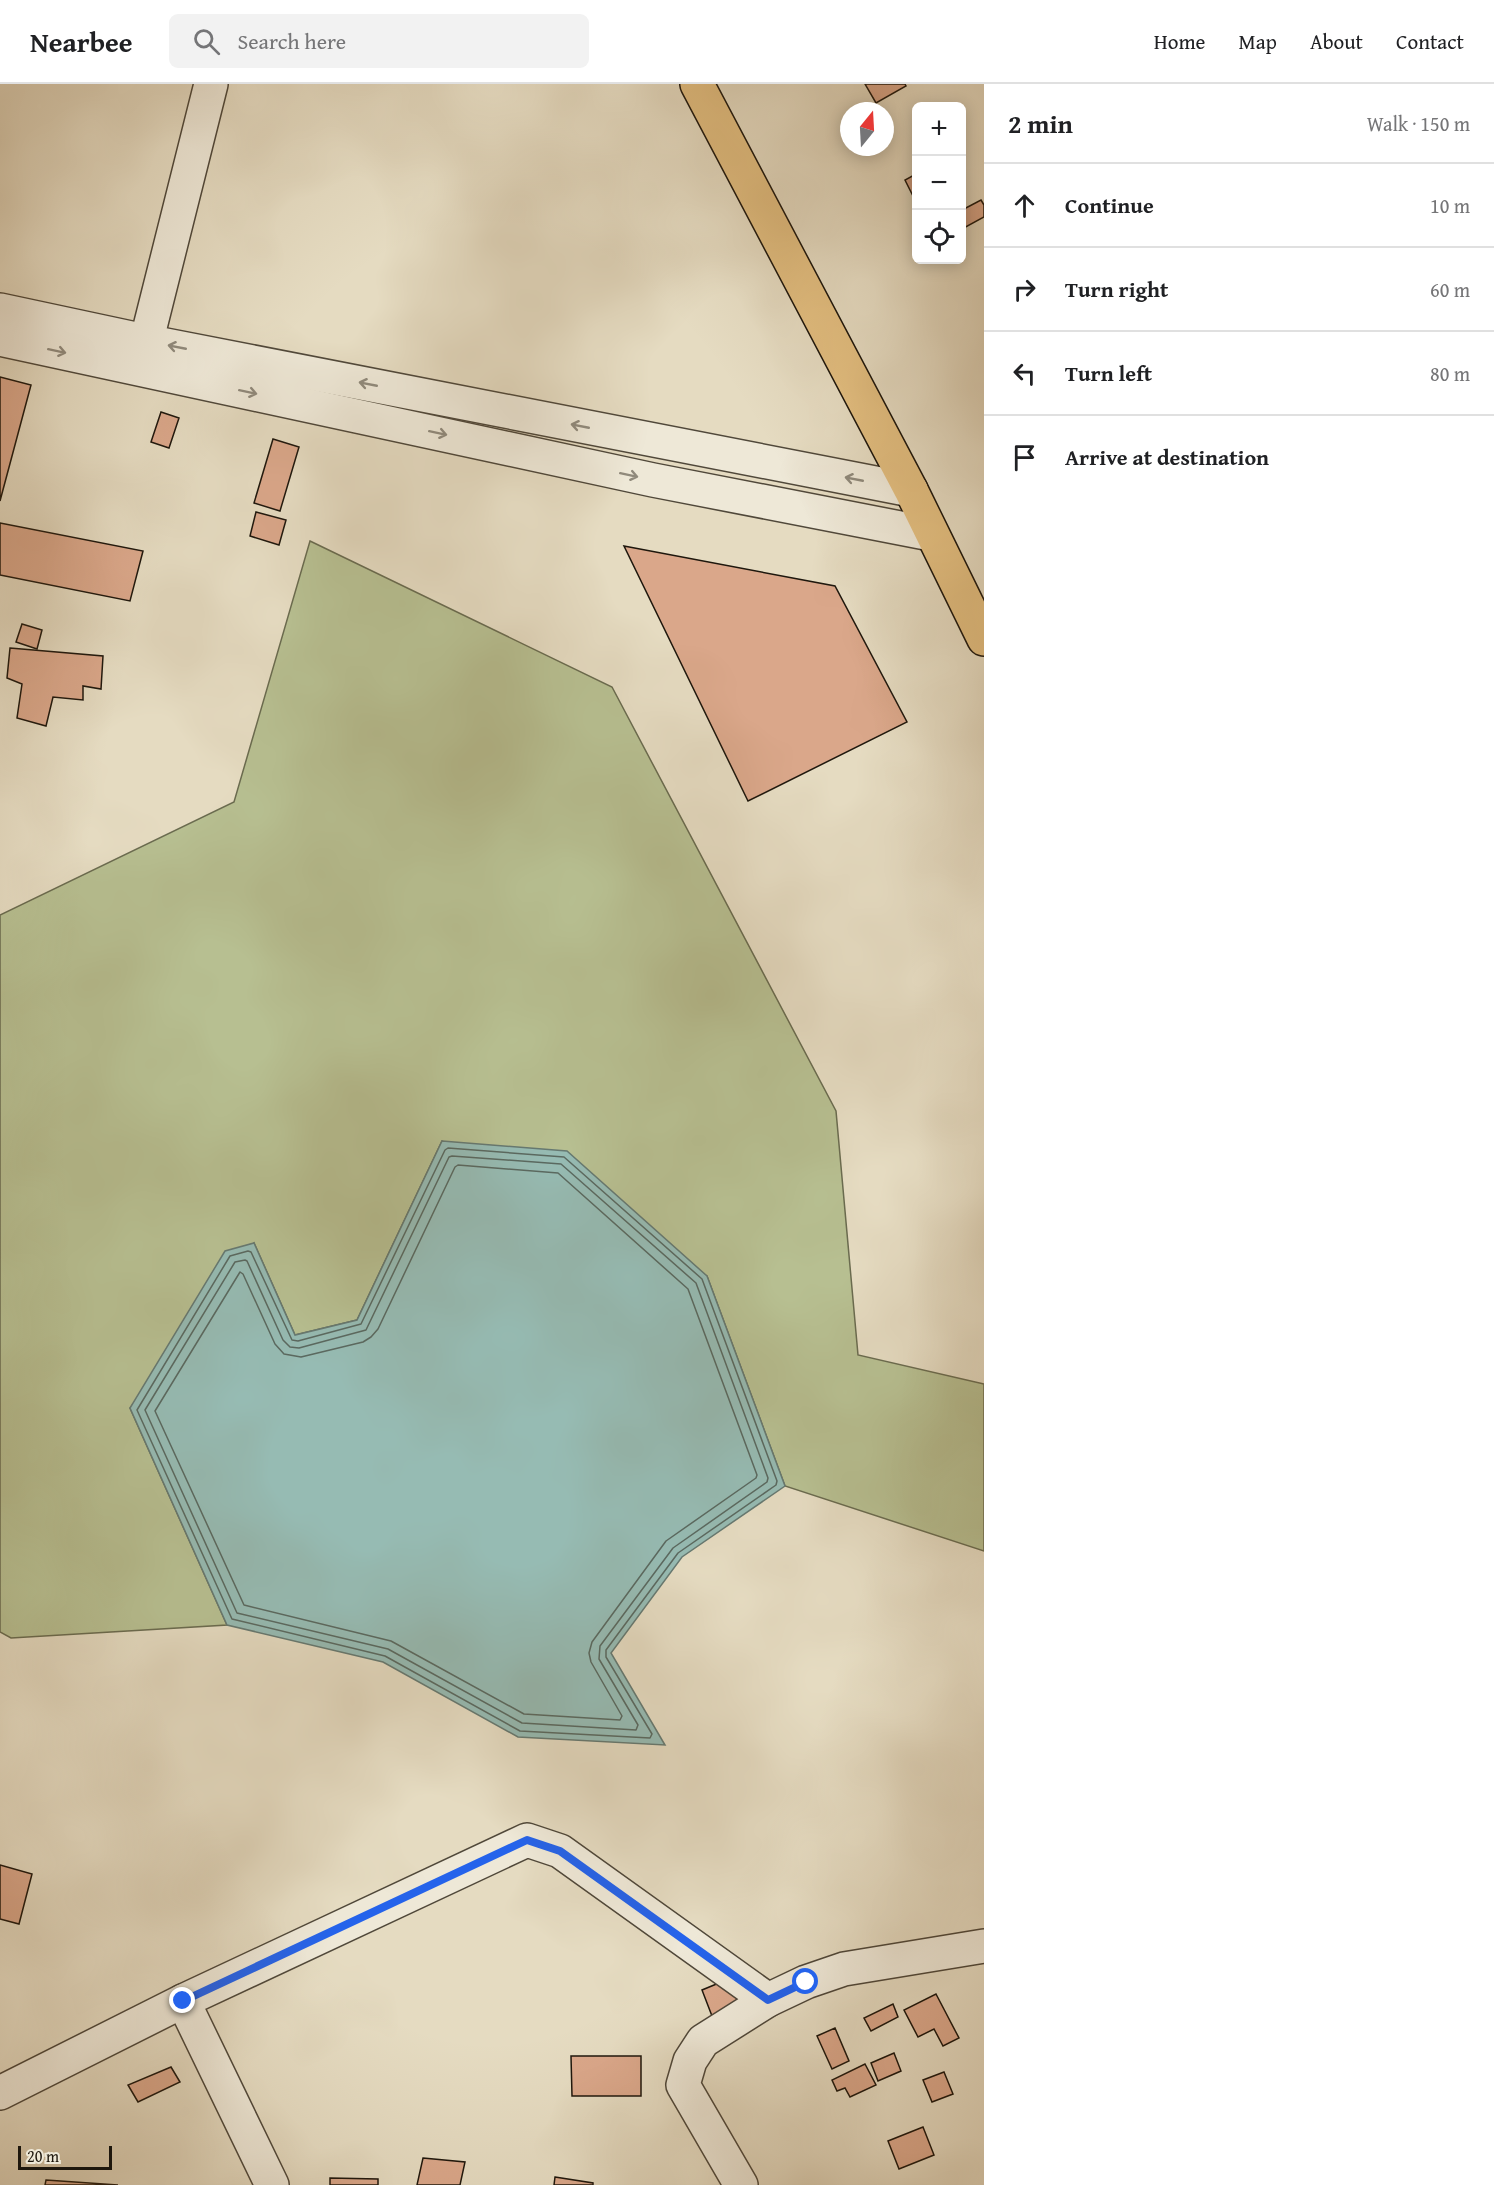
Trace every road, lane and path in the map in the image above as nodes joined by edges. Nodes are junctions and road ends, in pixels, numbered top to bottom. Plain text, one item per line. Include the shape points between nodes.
1 (211, 84) edge
2 (698, 84) edge
3 (0, 310) edge
4 (0, 339) edge
5 (143, 355) junction
6 (911, 490) junction
7 (932, 534) junction
8 (984, 639) edge
9 (984, 1946) edge
10 (768, 2000) junction
11 (183, 2001) junction
12 (0, 2092) edge
13 (272, 2185) edge
14 (741, 2185) edge

1 - 5 street
2 - 6 highway
3 - 5 street
4 -> 5 street
6 -> 5 street
5 -> 7 street via 653,480
6 - 7 highway
7 - 8 highway
9 - 10 street via 844,1968
10 - 11 street via 560,1851 527,1840
10 - 14 street via 703,2041 690,2061 683,2085
11 - 12 street
11 - 13 street

